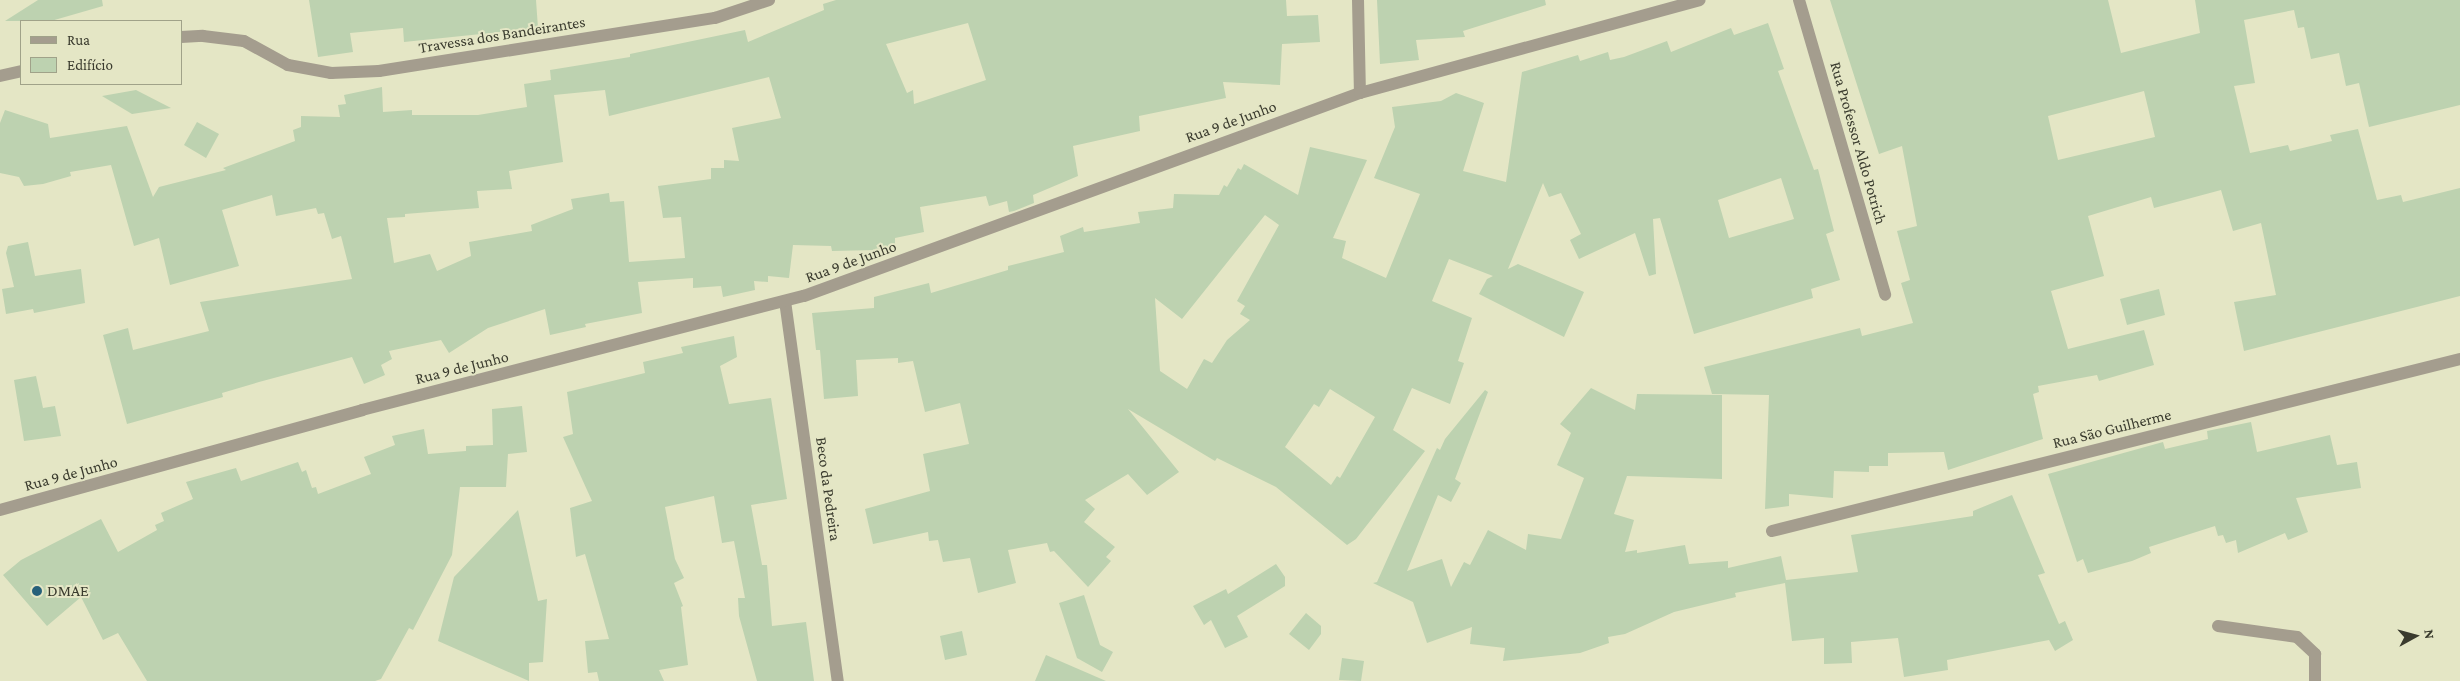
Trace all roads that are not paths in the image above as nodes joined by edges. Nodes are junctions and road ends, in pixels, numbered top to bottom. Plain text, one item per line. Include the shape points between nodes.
1 (769, 0) edge
2 (1358, 0) edge
3 (1700, 0) edge
4 (1799, 0) edge
5 (182, 37) edge
6 (20, 71) edge
7 (0, 76) edge
8 (1360, 93) junction
9 (1885, 295) dead end
10 (785, 301) junction
11 (2460, 358) edge
12 (0, 510) edge
13 (1772, 531) dead end
14 (2218, 626) dead end
15 (838, 681) edge
16 (2316, 681) edge

1 - 5 street, Travessa dos Bandeirantes via 715,18 379,71 331,73 288,65 244,41
2 - 8 street
3 - 8 street, Rua 9 de Junho
4 - 9 street, Rua Professor Aldo Potrich
6 - 7 street
8 - 10 street, Rua 9 de Junho
10 - 12 street, Rua 9 de Junho via 362,410
10 - 15 street, Beco da Pedreira
11 - 13 street, Rua São Guilherme
14 - 16 street via 2298,638 2316,654

